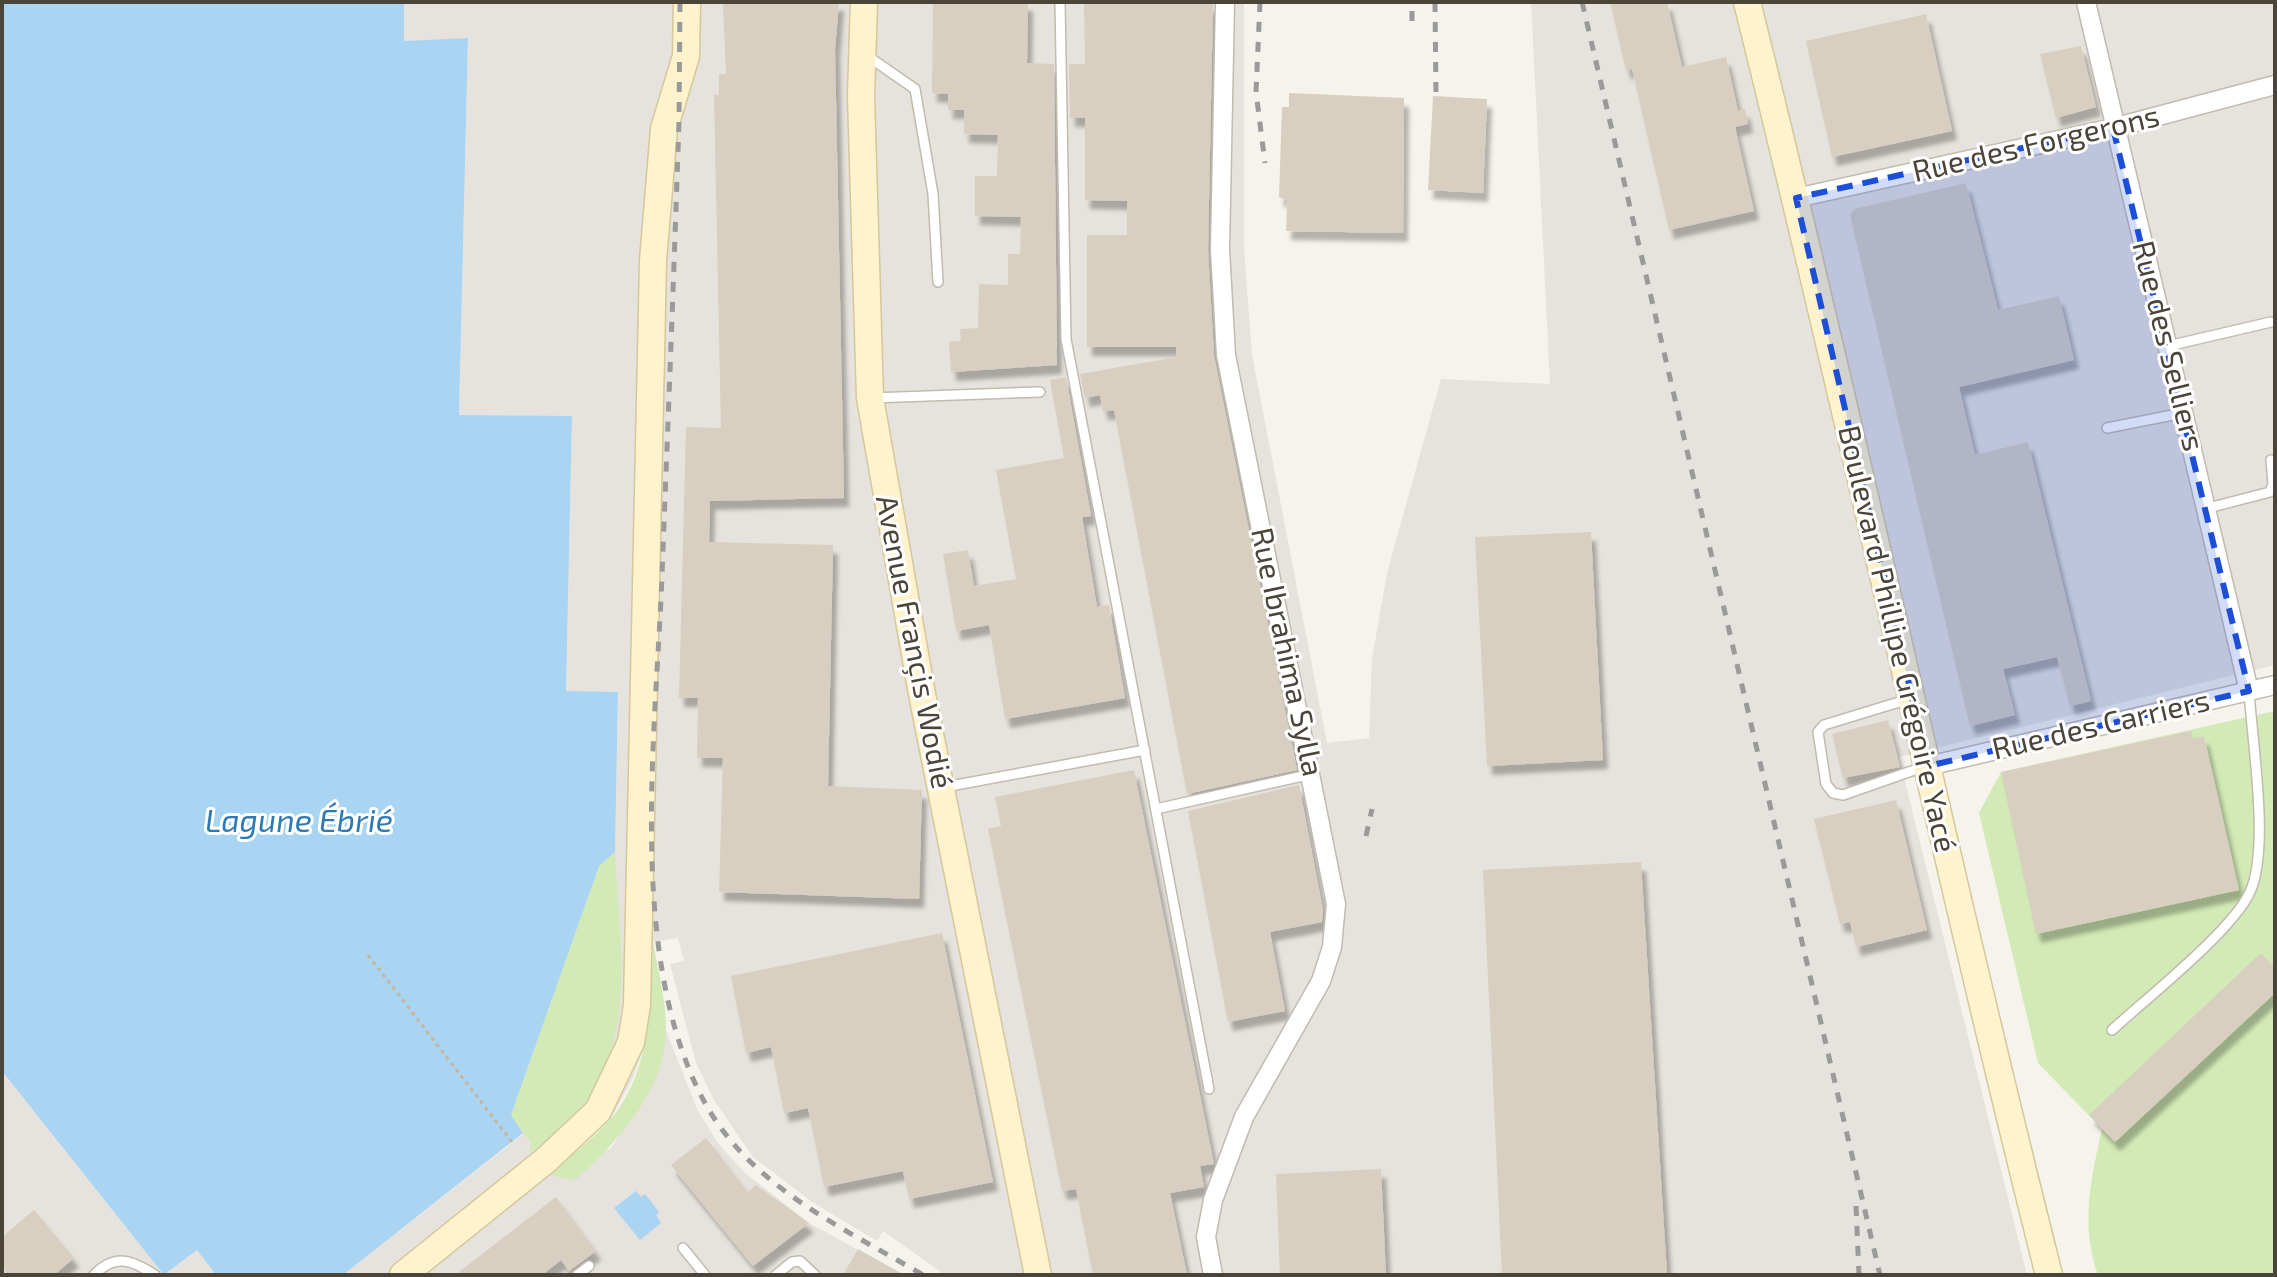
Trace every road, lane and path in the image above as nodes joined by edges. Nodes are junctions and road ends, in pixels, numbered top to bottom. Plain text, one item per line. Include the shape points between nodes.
1 (687, 2) edge
2 (864, 2) edge
3 (1060, 2) edge
4 (1225, 2) edge
5 (1747, 2) edge
6 (2086, 2) edge
7 (863, 53) junction
8 (2275, 85) edge
9 (2113, 128) junction
10 (1796, 198) junction
11 (938, 282) dead end
12 (2271, 322) dead end
13 (2168, 346) junction
14 (1040, 392) dead end
15 (870, 398) junction
16 (2183, 413) junction
17 (2107, 428) dead end
18 (2271, 460) dead end
19 (2208, 508) junction
20 (2275, 685) edge
21 (2249, 691) junction
22 (1912, 698) junction
23 (1145, 750) junction
24 (1928, 766) junction
25 (1312, 774) junction
26 (942, 788) junction
27 (1156, 809) junction
28 (368, 955) dead end
29 (2112, 1030) dead end
30 (1209, 1089) dead end
31 (512, 1142) dead end
32 (683, 1248) dead end
33 (1033, 1249) junction
34 (589, 1266) dead end
35 (94, 1275) edge
36 (155, 1275) edge
37 (403, 1275) edge
38 (577, 1275) edge
39 (705, 1275) edge
40 (776, 1275) edge
41 (815, 1275) edge
42 (1028, 1275) edge
43 (1038, 1275) edge
44 (1213, 1275) edge
45 (2049, 1275) edge

1 - 37 main road via 686,56 664,129 653,261 637,1005 631,1042 598,1111 546,1160
2 - 7 main road, Avenue Françis Wodié
3 - 23 lane via 1066,339
4 - 25 street, Rue Ibrahima Sylla via 1220,250 1226,355
5 - 10 main road, Boulevard Phillipe Grégoire Yacé
6 - 9 street, Rue des Selliers
7 - 11 lane via 915,89 933,194
7 - 15 main road, Avenue Françis Wodié via 862,207
8 - 9 street, Rue des Forgerons
9 - 10 street, Rue des Forgerons
9 - 13 street, Rue des Selliers
10 - 22 main road, Boulevard Phillipe Grégoire Yacé
12 - 13 lane
13 - 16 street, Rue des Selliers
14 - 15 lane
15 - 26 main road, Avenue Françis Wodié
16 - 17 lane
16 - 19 street, Rue des Selliers
18 - 19 lane via 2270,492
19 - 21 street, Rue des Selliers
20 - 21 street, Rue des Carriers
21 - 24 street, Rue des Carriers
21 - 29 lane via 2258,816 2258,863 2250,892 2229,921
22 - 24 main road, Boulevard Phillipe Grégoire Yacé
22 - 24 lane via 1824,725 1818,732 1826,784 1843,795
23 - 26 lane
23 - 27 lane
24 - 45 main road, Boulevard Phillipe Grégoire Yacé
25 - 27 lane
25 - 44 street, Rue Ibrahima Sylla via 1336,904 1332,947 1321,981 1244,1117 1213,1200 1206,1237
26 - 33 main road, Avenue Françis Wodié
27 - 30 lane
28 - 31 path
32 - 39 lane
33 - 42 main road
33 - 43 main road, Avenue Françis Wodié
34 - 38 lane
35 - 36 lane via 121,1259
40 - 41 lane via 800,1261

